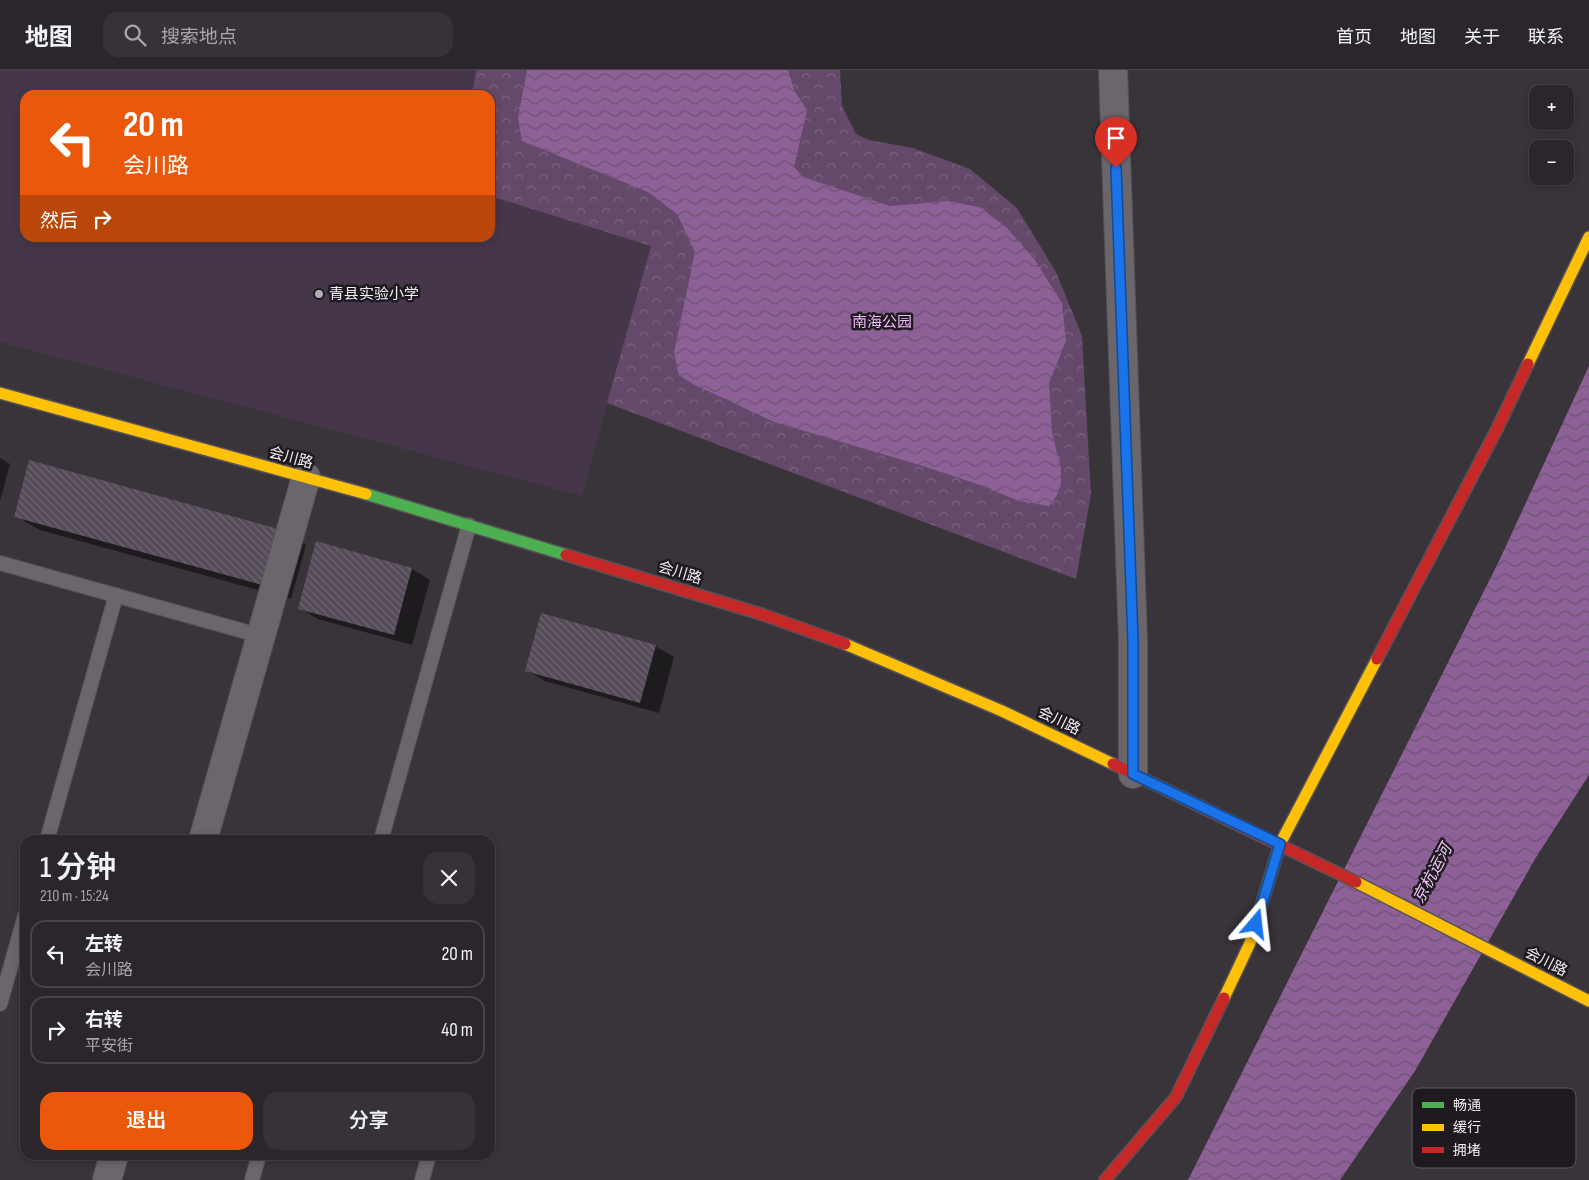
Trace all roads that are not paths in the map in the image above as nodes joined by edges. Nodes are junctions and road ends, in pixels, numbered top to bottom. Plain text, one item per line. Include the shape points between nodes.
1 (1113, 70) edge
2 (1589, 237) edge
3 (0, 394) edge
4 (306, 477) junction
5 (469, 525) junction
6 (0, 563) edge
7 (116, 595) junction
8 (261, 636) junction
9 (1133, 774) junction
10 (48, 835) edge
11 (204, 835) edge
12 (382, 835) edge
13 (1280, 844) junction
14 (20, 934) edge
15 (1589, 1001) edge
16 (0, 1004) edge
17 (113, 1160) edge
18 (258, 1160) edge
19 (428, 1160) edge
20 (107, 1180) edge
21 (252, 1180) edge
22 (422, 1180) edge
23 (1105, 1180) edge

1 - 9 street via 1133,641
2 - 13 street via 1498,427
3 - 4 street, 会川路
4 - 5 street, 会川路
4 - 8 street
5 - 9 street, 会川路 via 761,614 870,653 1002,710
5 - 12 lane
6 - 7 lane
7 - 8 lane
7 - 10 lane
8 - 11 street
9 - 13 street, 会川路
13 - 15 street, 会川路
13 - 23 street via 1250,943 1176,1097
14 - 16 lane
17 - 20 street
18 - 21 lane
19 - 22 lane

